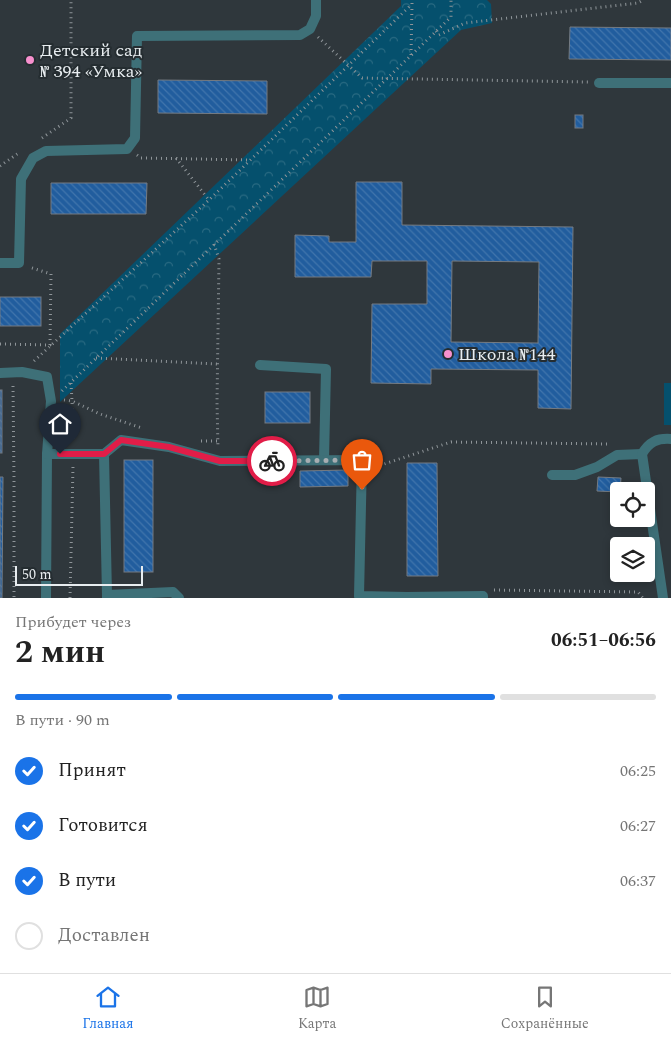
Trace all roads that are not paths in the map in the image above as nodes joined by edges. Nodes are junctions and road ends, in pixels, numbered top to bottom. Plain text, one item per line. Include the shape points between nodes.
1 (316, 0) edge
2 (599, 83) road end
3 (671, 83) edge
4 (0, 263) edge
5 (260, 365) dead end
6 (0, 373) edge
7 (671, 438) edge
8 (47, 454) junction
9 (104, 454) junction
10 (642, 454) junction
11 (324, 460) junction
12 (552, 475) dead end
13 (486, 594) edge
14 (107, 597) edge
15 (407, 597) edge
16 (46, 598) edge
17 (179, 598) edge
18 (663, 598) edge

1 - 4 lane via 316,16 310,29 300,36 136,36 135,138 127,149 46,151 32,158 22,179 19,263
2 - 3 lane
5 - 11 lane via 326,369
6 - 8 lane via 18,372 47,377 52,400
7 - 10 lane via 662,438 648,445
8 - 9 lane
8 - 16 lane
9 - 11 lane via 121,440 169,447 220,461
9 - 14 lane
10 - 12 lane via 617,455 575,475
10 - 18 lane
11 - 15 lane via 362,460 359,596
13 - 15 lane
14 - 17 lane via 173,592

